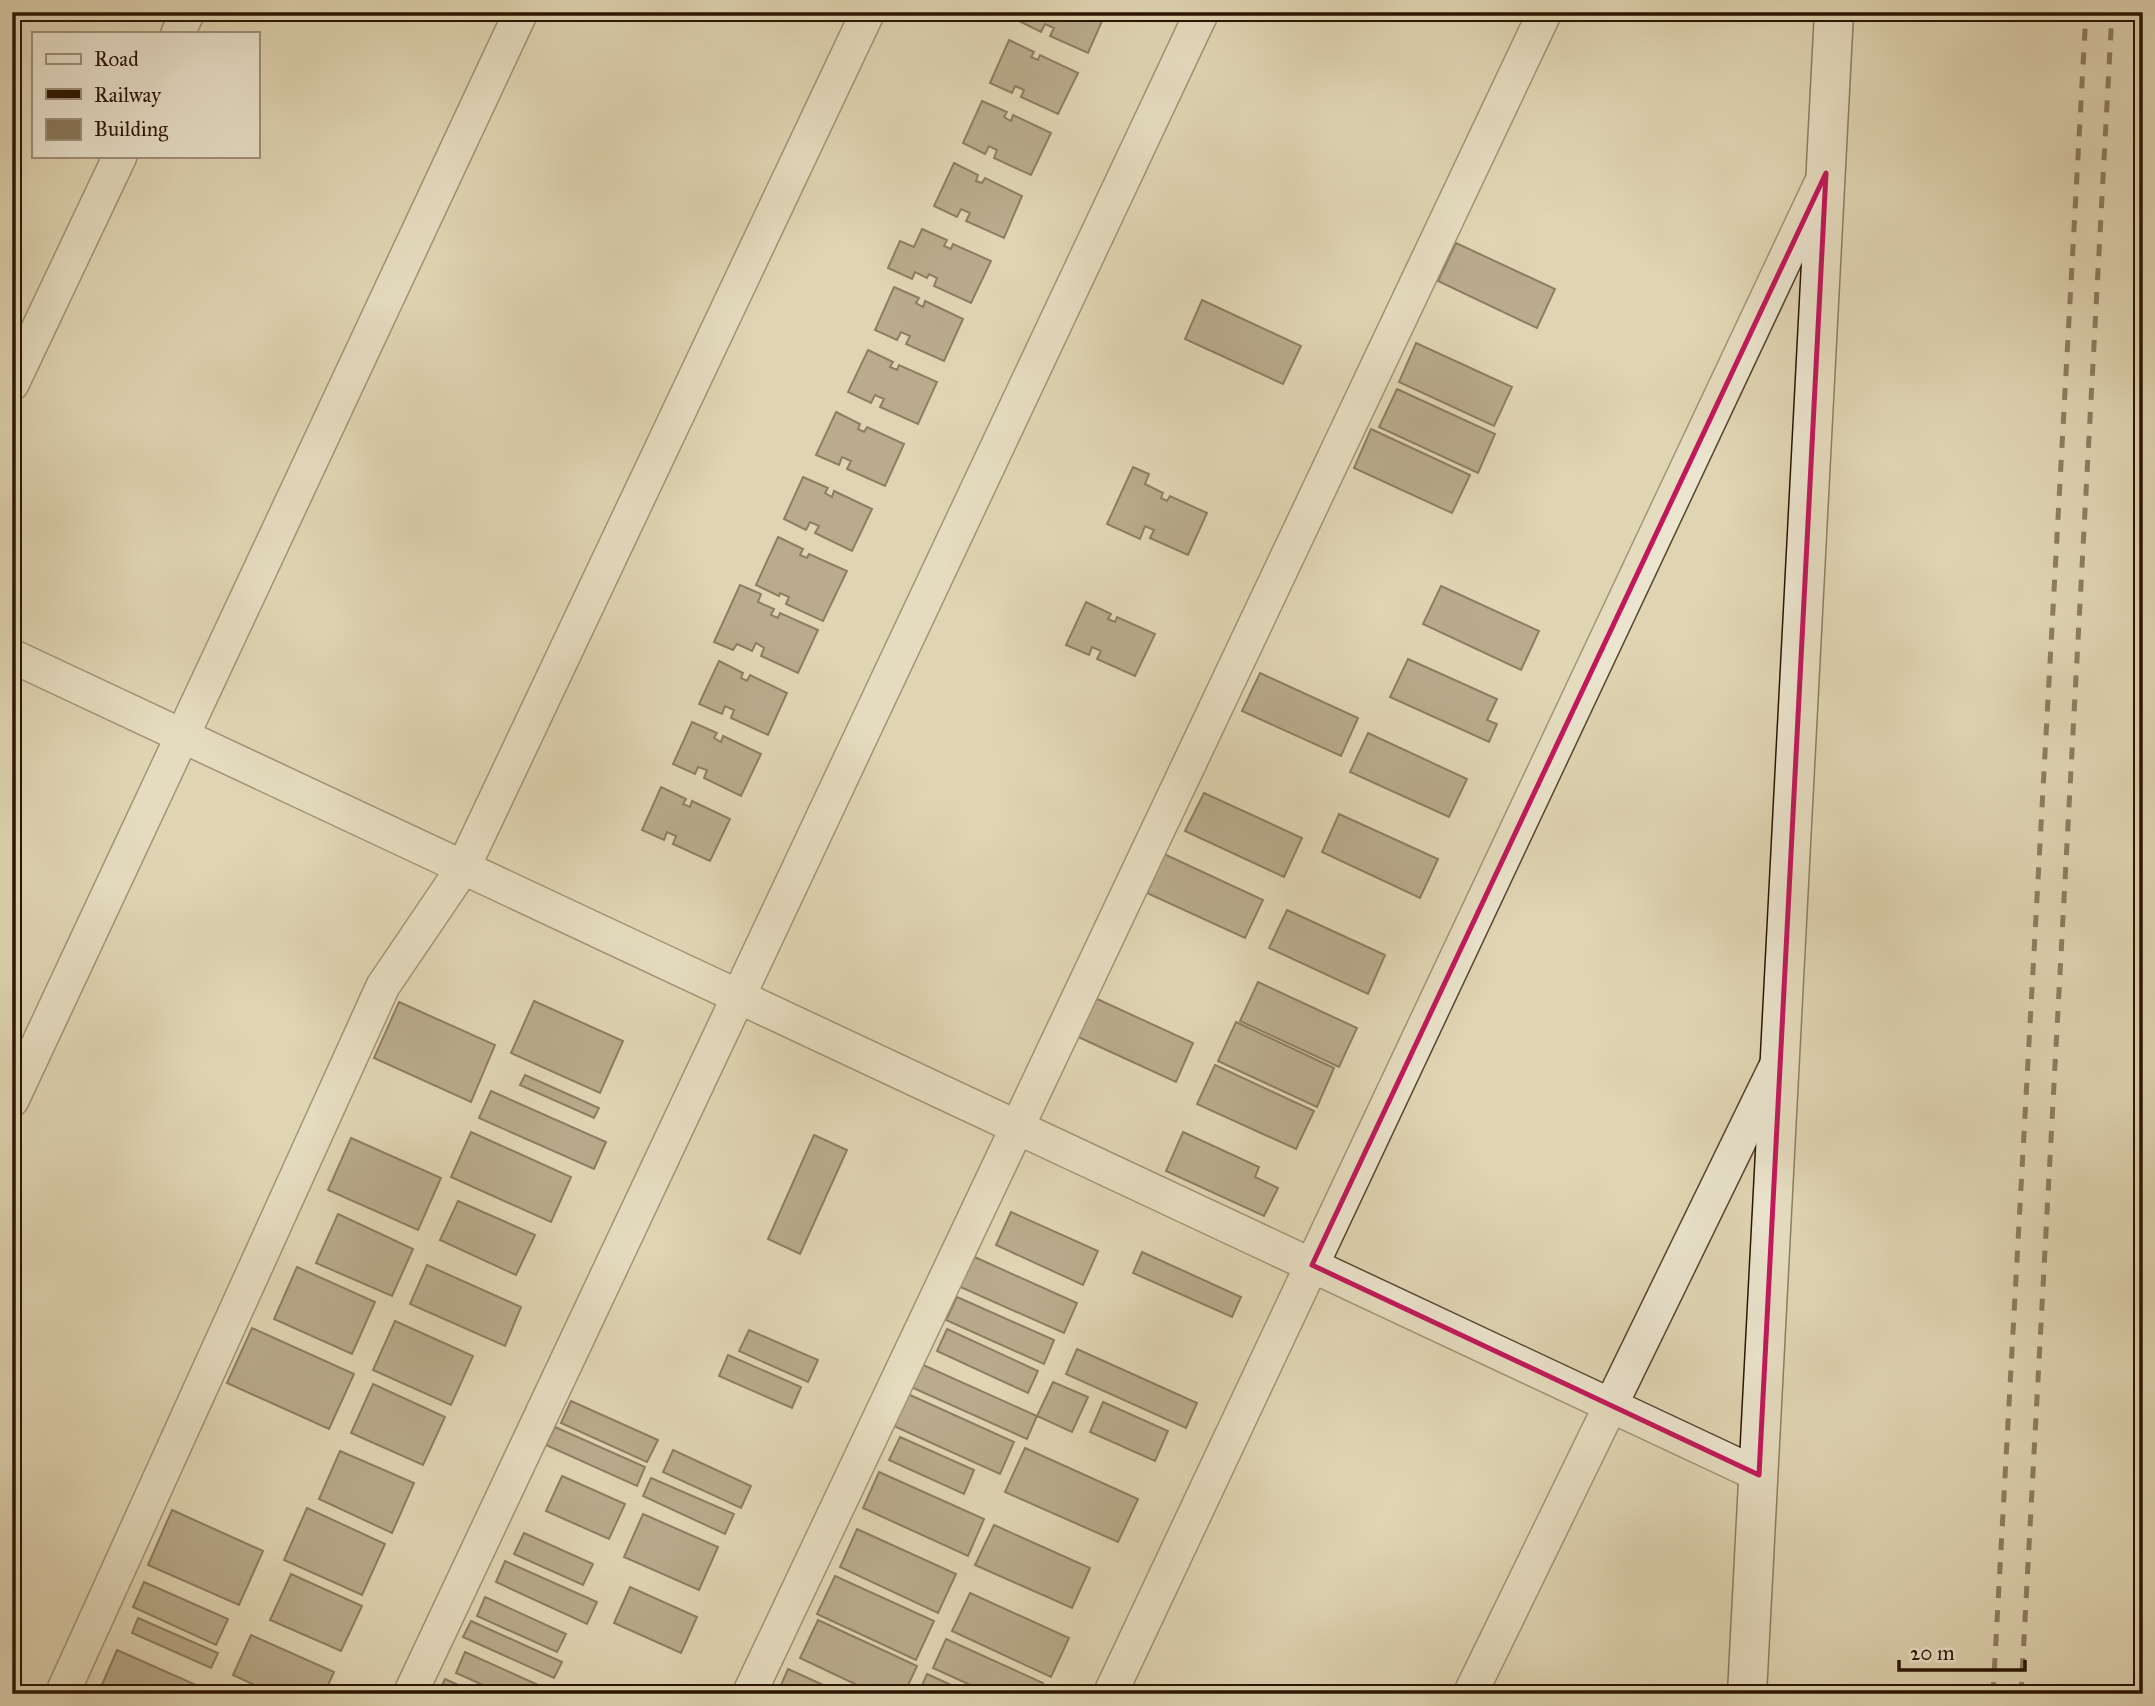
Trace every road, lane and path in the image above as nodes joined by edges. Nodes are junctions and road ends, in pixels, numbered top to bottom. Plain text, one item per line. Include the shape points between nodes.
1 (188, 12) edge
2 (521, 12) edge
3 (868, 12) edge
4 (1202, 12) edge
5 (1545, 12) edge
6 (1827, 16) edge
7 (178, 32) edge
8 (119, 158) edge
9 (1826, 173) junction
10 (12, 384) edge
11 (12, 656) edge
12 (183, 737) junction
13 (463, 868) junction
14 (738, 997) junction
15 (1780, 1057) junction
16 (12, 1100) edge
17 (1017, 1127) junction
18 (1311, 1265) junction
19 (1610, 1405) junction
20 (1759, 1475) junction
21 (62, 1694) edge
22 (410, 1694) edge
23 (749, 1694) edge
24 (1110, 1694) edge
25 (1470, 1694) edge
26 (1747, 1694) edge

1 - 7 street
2 - 12 street
3 - 13 street
4 - 14 street
5 - 17 street
6 - 9 main road
8 - 10 street
9 - 15 main road
9 - 18 street
11 - 12 street
12 - 13 street
12 - 16 street
13 - 14 street
13 - 21 street via 383,986
14 - 17 street
14 - 22 street
15 - 19 street
15 - 20 main road
17 - 18 street
17 - 23 street
18 - 19 street
18 - 24 street
19 - 20 street
19 - 25 street
20 - 26 main road

